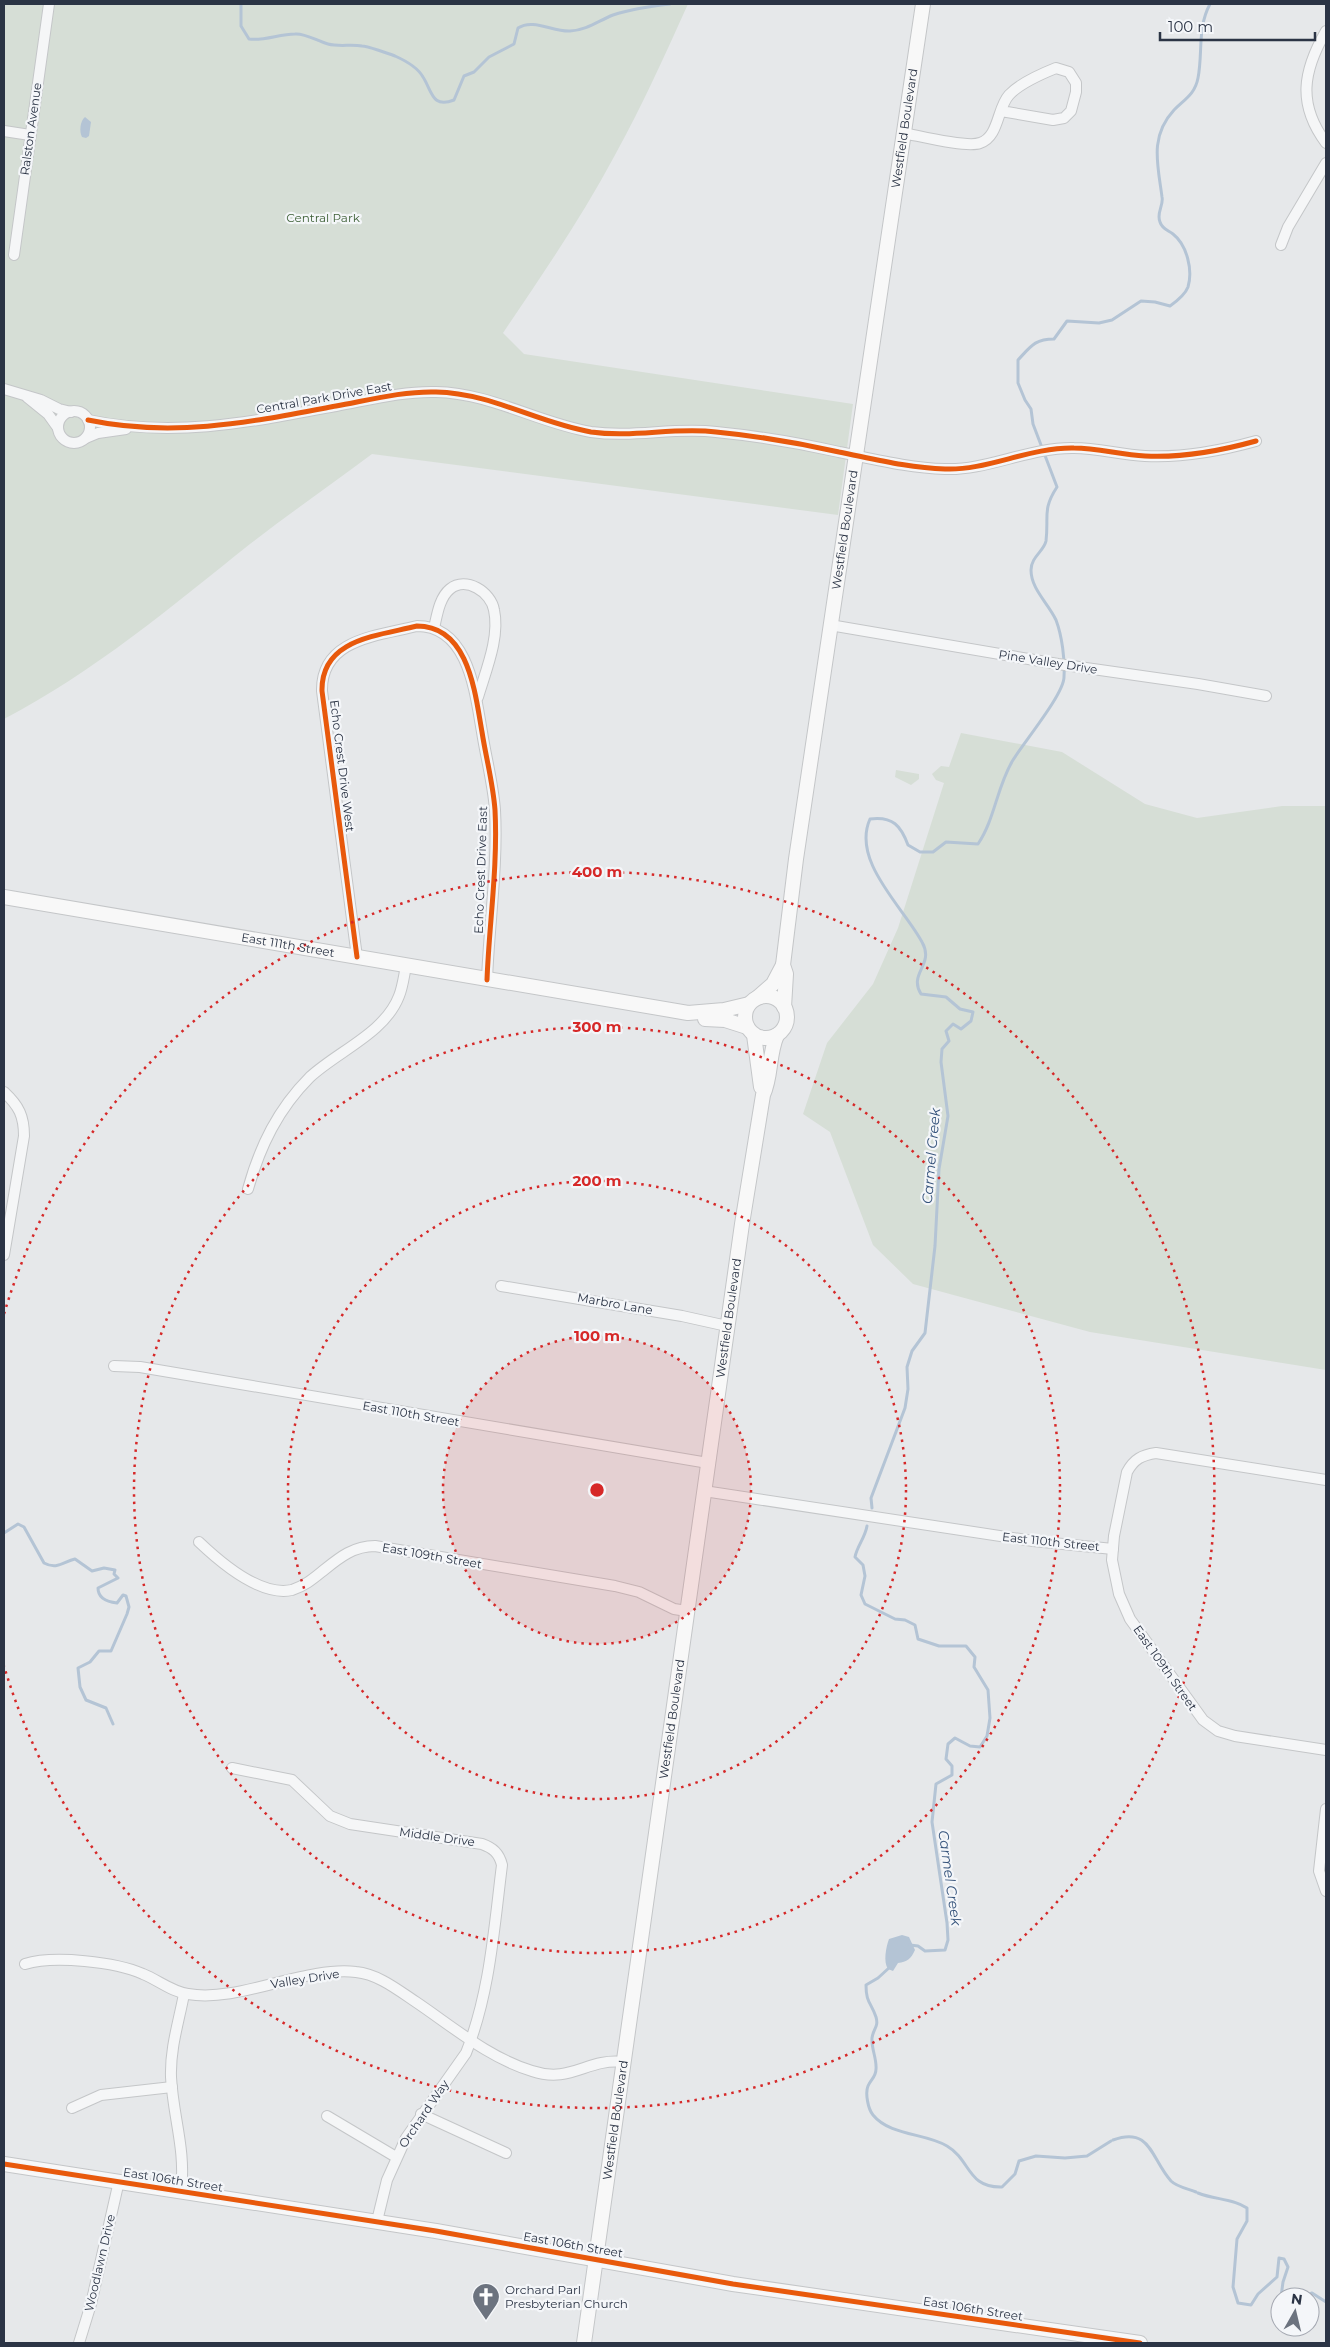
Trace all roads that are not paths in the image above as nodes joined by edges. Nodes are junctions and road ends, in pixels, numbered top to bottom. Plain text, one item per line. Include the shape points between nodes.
1 (48, 4) edge
2 (923, 4) edge
3 (1326, 31) edge
4 (1001, 111) junction
5 (4, 131) edge
6 (903, 133) junction
7 (30, 135) junction
8 (1326, 143) edge
9 (1326, 164) edge
10 (1281, 245) dead end
11 (14, 255) dead end
12 (4, 389) edge
13 (27, 396) junction
14 (71, 412) junction
15 (88, 420) junction
16 (58, 428) junction
17 (129, 428) junction
18 (86, 438) junction
19 (1256, 441) dead end
20 (856, 456) junction
21 (830, 625) junction
22 (434, 628) junction
23 (1266, 696) dead end
24 (477, 700) junction
25 (4, 897) edge
26 (357, 957) junction
27 (406, 966) junction
28 (783, 966) junction
29 (487, 980) junction
30 (753, 1001) junction
31 (784, 1007) junction
32 (688, 1013) junction
33 (750, 1031) junction
34 (777, 1035) junction
35 (4, 1092) edge
36 (763, 1094) junction
37 (248, 1189) dead end
38 (4, 1255) edge
39 (501, 1286) dead end
40 (727, 1326) junction
41 (114, 1366) dead end
42 (708, 1463) junction
43 (1326, 1480) edge
44 (704, 1491) junction
45 (199, 1542) dead end
46 (1113, 1549) junction
47 (686, 1611) junction
48 (1326, 1750) edge
49 (232, 1768) dead end
50 (1326, 1810) edge
51 (1326, 1891) edge
52 (25, 1964) dead end
53 (184, 1994) junction
54 (471, 2039) junction
55 (623, 2062) junction
56 (172, 2087) junction
57 (72, 2108) dead end
58 (421, 2114) junction
59 (327, 2116) dead end
60 (506, 2153) dead end
61 (396, 2157) junction
62 (4, 2164) edge
63 (119, 2181) junction
64 (181, 2191) junction
65 (377, 2221) junction
66 (595, 2259) junction
67 (78, 2343) edge
68 (584, 2343) edge
69 (1140, 2343) edge

1 - 7 street, Ralston Avenue
2 - 6 main road, Westfield Boulevard
3 - 8 street via 1311,60 1306,88 1314,126
4 - 4 street via 1053,120 1064,118 1071,111 1076,83 1069,72 1056,68 1014,91
4 - 6 street via 993,132 980,143 968,144
5 - 7 street
6 - 20 main road, Westfield Boulevard
7 - 11 street, Ralston Avenue
9 - 10 street via 1288,227
12 - 13 street, Central Park Drive East
13 - 14 street, Central Park Drive East
13 - 16 street, Central Park Drive East via 48,414
14 - 15 street, Central Park Drive East via 81,413
14 - 16 street via 60,419
15 - 17 street, Central Park Drive East
15 - 18 street via 90,429
16 - 18 street, Central Park Drive East via 66,441 77,443
17 - 18 street, Central Park Drive East
17 - 20 street, Central Park Drive East via 222,426 396,395 435,392 489,400 550,422 588,431 622,434 719,432
19 - 20 street, Central Park Drive East via 1225,450 1161,456 1073,448 1042,450 948,470
20 - 21 main road, Westfield Boulevard
21 - 23 street, Pine Valley Drive
21 - 28 main road, Westfield Boulevard
22 - 24 street, Echo Crest Drive East via 453,644 466,662
22 - 24 street via 445,595 455,586 471,586 489,598 494,610 495,628
22 - 26 street, Echo Crest Drive West via 417,626 363,639 336,654 324,674 322,692
24 - 29 street, Echo Crest Drive East via 495,810
25 - 26 main road, East 111th Street
26 - 27 main road, East 111th Street
27 - 29 main road, East 111th Street
27 - 37 street via 399,996 389,1013 375,1028 316,1072 280,1113 263,1142
28 - 30 main road, Westfield Boulevard via 773,984
28 - 31 main road, Westfield Boulevard via 786,974
29 - 32 main road, East 111th Street
30 - 31 main road via 772,997
30 - 32 main road, East 111th Street via 724,1010
30 - 33 main road via 744,1018
31 - 34 main road via 786,1022
32 - 33 main road, East 111th Street via 697,1019 726,1020
33 - 34 main road via 763,1038
33 - 36 main road, Westfield Boulevard
34 - 36 main road, Westfield Boulevard via 770,1056 768,1084
35 - 38 street via 19,1108 24,1129
36 - 40 main road, Westfield Boulevard
39 - 40 street, Marbro Lane
40 - 42 main road, Westfield Boulevard
41 - 42 street, East 110th Street via 140,1367
42 - 44 main road, Westfield Boulevard
43 - 46 street, East 110th Street via 1156,1453 1143,1455 1131,1464 1127,1472
44 - 46 street, East 110th Street via 1033,1541
44 - 47 main road, Westfield Boulevard
45 - 47 street, East 109th Street via 217,1560 267,1588 282,1590 303,1586 347,1553 375,1546 615,1586
46 - 48 street, East 109th Street via 1114,1575 1130,1619 1203,1720 1218,1732
47 - 55 main road, Westfield Boulevard
49 - 54 street, Middle Drive via 292,1780 330,1816 350,1824 482,1844 496,1852 502,1865 491,1955
50 - 51 street via 1319,1871
52 - 53 street, Valley Drive via 49,1959 125,1968
53 - 54 street, Valley Drive via 208,1995 323,1974 356,1972 394,1987
53 - 56 street via 173,2047
54 - 55 street, Valley Drive via 501,2059 550,2075 577,2071 607,2060
54 - 58 street, Orchard Way via 466,2053
55 - 66 main road, Westfield Boulevard
56 - 57 street via 102,2095
56 - 64 street via 183,2161
58 - 60 street
58 - 61 street, Orchard Way
59 - 61 street
61 - 65 street, Orchard Way
62 - 63 main road, East 106th Street
63 - 64 main road, East 106th Street
63 - 67 street, Woodlawn Drive via 93,2295
64 - 65 main road, East 106th Street
65 - 66 main road, East 106th Street
66 - 68 main road, Westfield Boulevard
66 - 69 main road, East 106th Street via 733,2284

